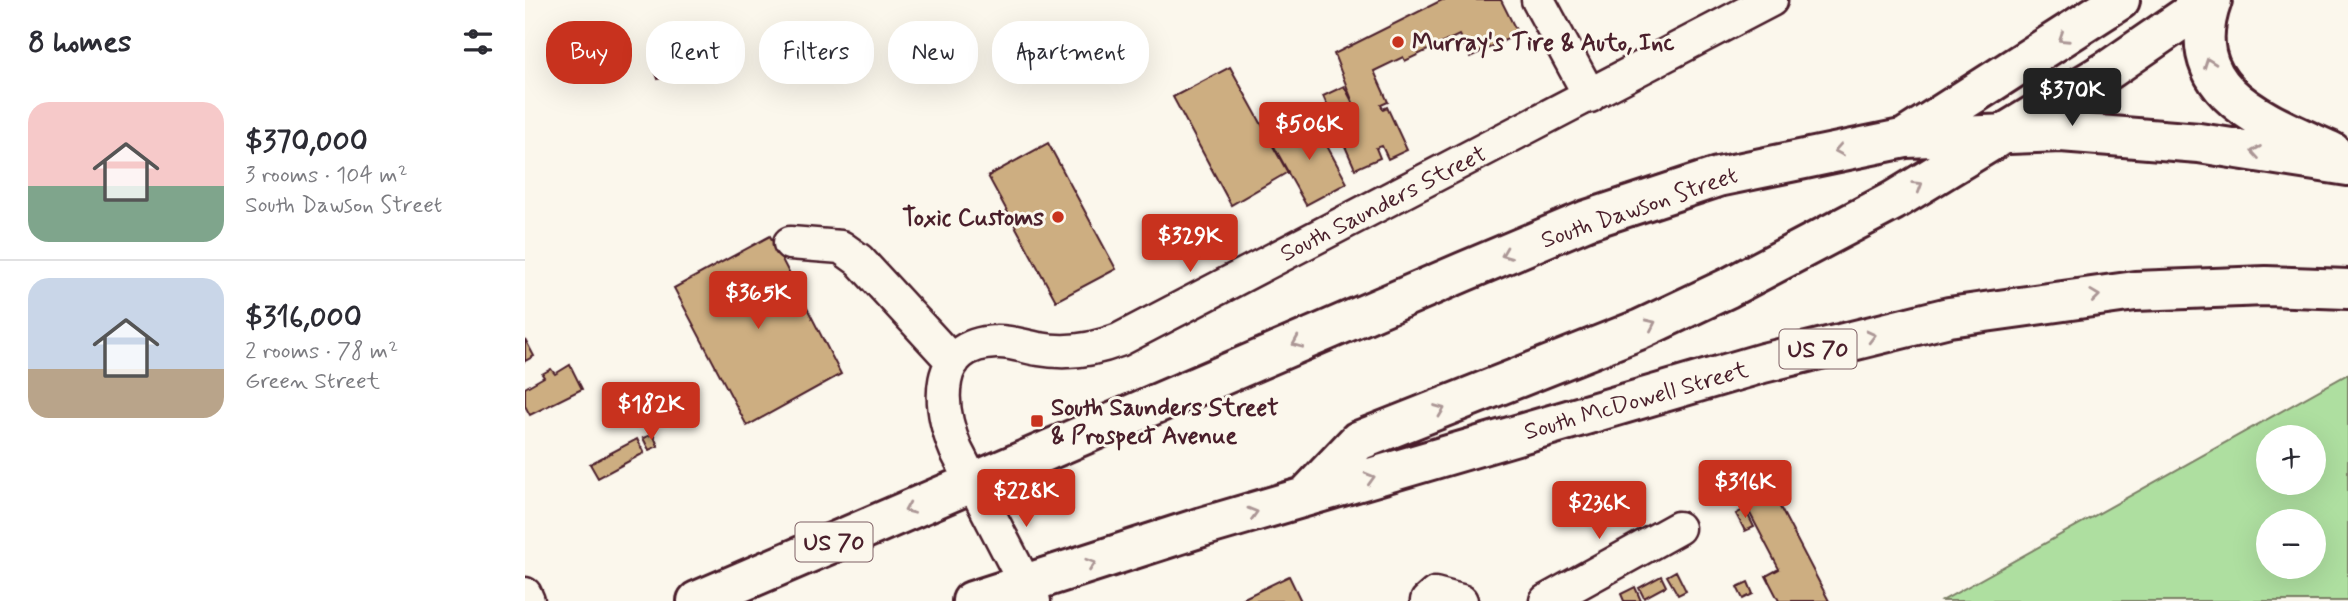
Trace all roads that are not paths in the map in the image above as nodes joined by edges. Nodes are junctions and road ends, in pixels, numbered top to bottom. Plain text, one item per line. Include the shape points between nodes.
1 (1538, 0) edge
2 (1772, 0) edge
3 (2120, 0) edge
4 (2211, 0) edge
5 (1590, 96) junction
6 (2002, 134) junction
7 (1906, 138) junction
8 (2348, 160) edge
9 (2348, 166) edge
10 (790, 243) dead end
11 (2348, 289) edge
12 (953, 362) junction
13 (972, 482) junction
14 (1304, 498) junction
15 (1678, 528) dead end
16 (1030, 593) edge
17 (525, 594) edge
18 (529, 601) edge
19 (697, 601) edge
20 (972, 601) edge
21 (1427, 601) edge
22 (1461, 601) edge
23 (1546, 601) edge

1 - 5 street
2 - 5 street, South Saunders Street
3 -> 7 main road
4 - 6 main road via 2120,63
8 -> 4 main road via 2250,111 2225,93 2205,53
5 - 12 street, South Saunders Street via 1119,340 1096,348 1058,351 988,343 969,349
6 - 7 main road, South Dawson Street / US 70
9 -> 6 main road, South Dawson Street / US 70 via 2199,143 2061,132
14 -> 6 main road via 1358,441 1579,355 1728,288 1893,201
7 -> 13 main road, South Dawson Street / US 70 via 1717,177 1587,220
10 - 12 street via 841,247 859,260
14 -> 11 main road, South McDowell Street / US 70 via 1763,363 1948,317 2135,291 2266,286
12 - 13 street via 943,385 944,413
13 - 16 street
13 -> 19 main road, US 70
16 -> 14 main road, US 70
15 - 23 street
16 - 20 main road, US 70
17 - 18 street
21 - 22 street via 1435,594

